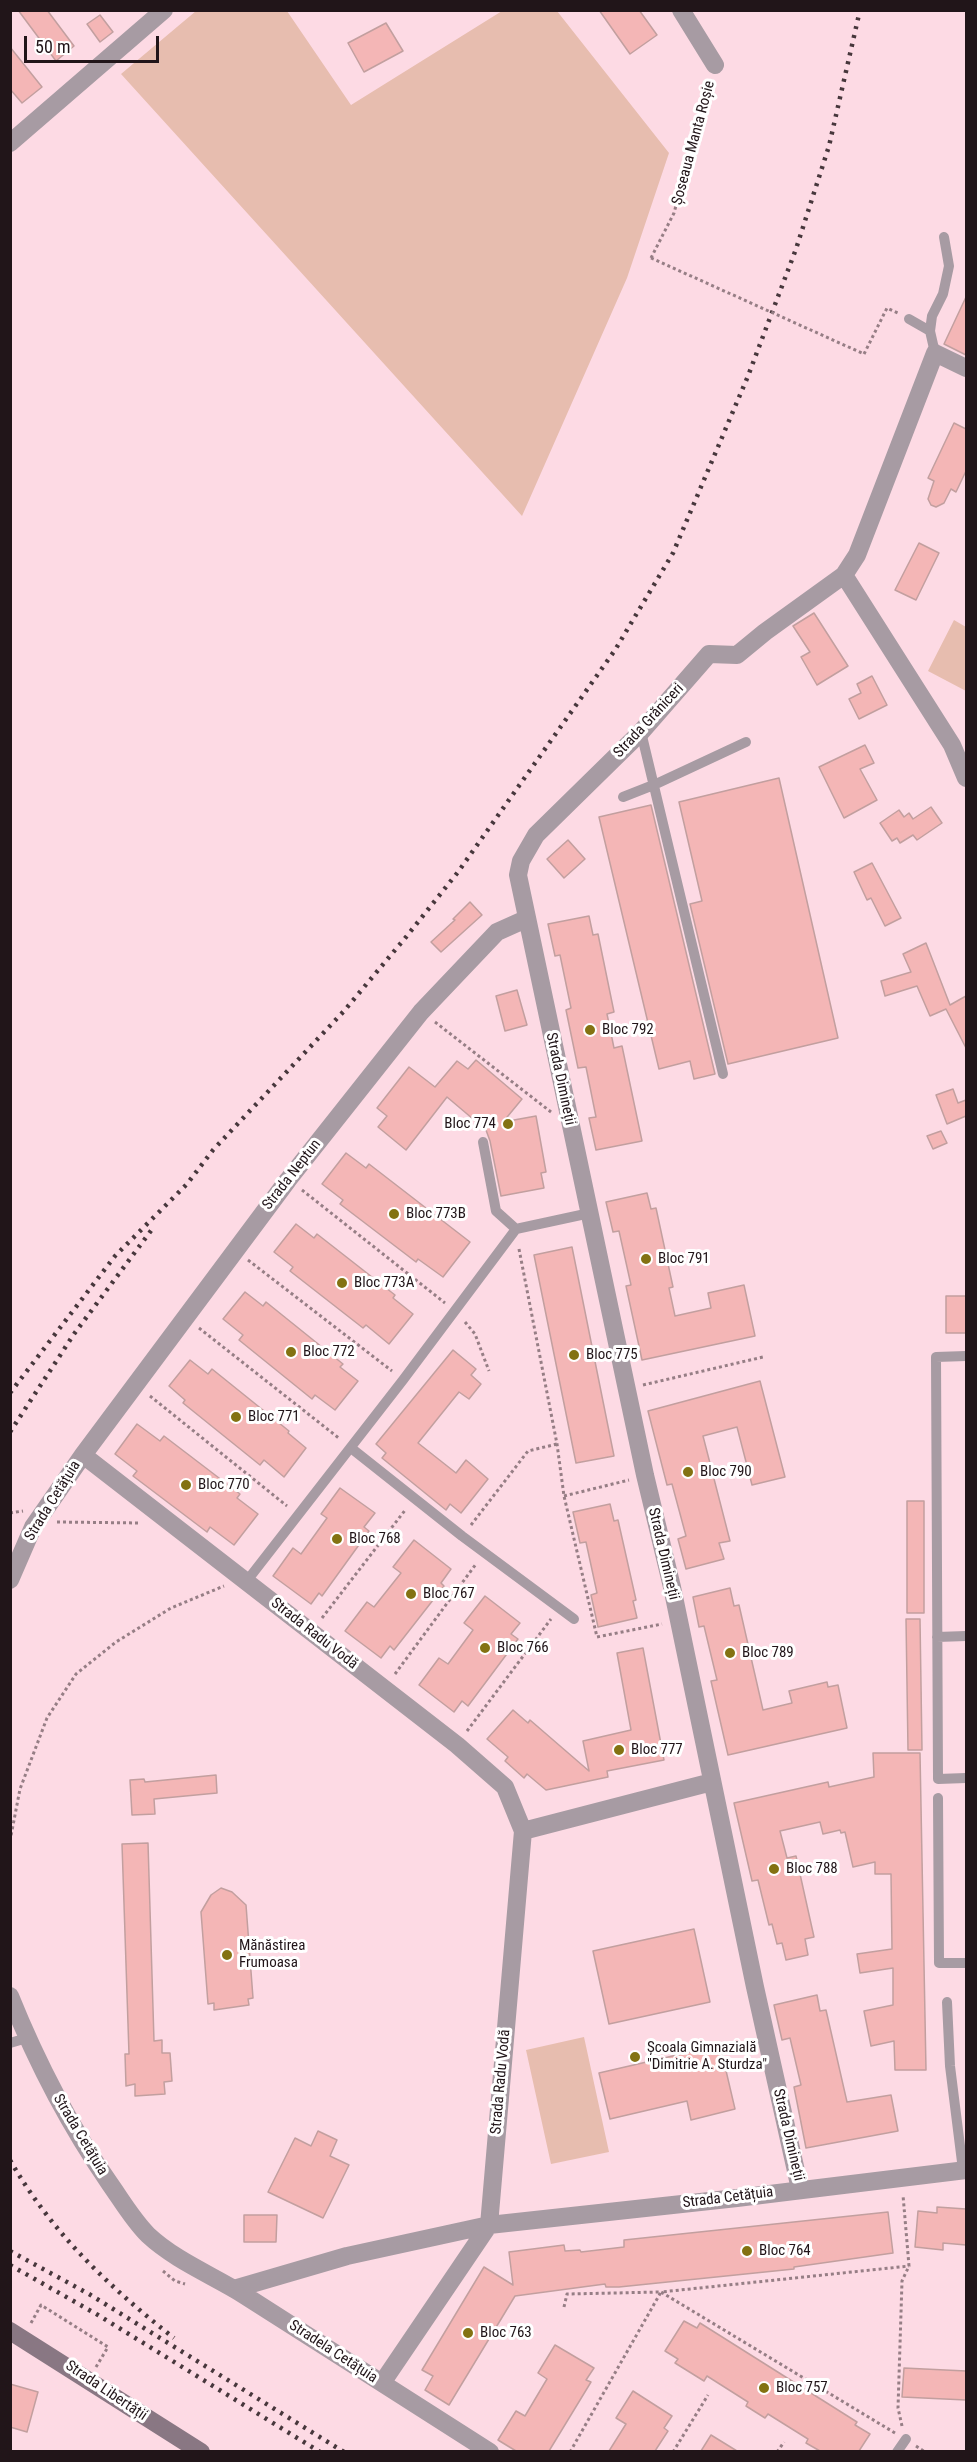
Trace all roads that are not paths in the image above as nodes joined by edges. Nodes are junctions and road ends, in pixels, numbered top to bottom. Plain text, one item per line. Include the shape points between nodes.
1 (164, 10) edge
2 (681, 10) edge
3 (715, 65) road end
4 (10, 143) edge
5 (944, 237) dead end
6 (909, 319) dead end
7 (930, 331) junction
8 (935, 353) junction
9 (966, 368) edge
10 (844, 575) junction
11 (641, 732) junction
12 (746, 742) dead end
13 (966, 778) edge
14 (656, 784) junction
15 (623, 796) dead end
16 (526, 920) junction
17 (723, 1074) dead end
18 (483, 1142) dead end
19 (590, 1213) junction
20 (516, 1229) junction
21 (966, 1356) edge
22 (351, 1448) junction
23 (83, 1455) junction
24 (10, 1580) edge
25 (246, 1582) junction
26 (574, 1619) dead end
27 (966, 1636) edge
28 (937, 1637) junction
29 (966, 1778) edge
30 (712, 1782) junction
31 (938, 1798) dead end
32 (523, 1831) junction
33 (966, 1963) edge
34 (10, 1996) edge
35 (947, 2002) dead end
36 (19, 2041) edge
37 (964, 2170) edge
38 (800, 2189) junction
39 (489, 2225) junction
40 (175, 2256) joint
41 (234, 2289) junction
42 (16, 2334) edge
43 (382, 2384) junction
44 (906, 2439) road end
45 (201, 2451) edge
46 (490, 2451) edge
47 (897, 2451) edge

1 - 4 street
2 - 3 street, Șoseaua Manta Roșie
5 - 7 lane via 949,266
6 - 7 lane
7 - 8 lane
8 - 9 street
8 - 10 street, Strada Grăniceri via 857,555
10 - 11 street, Strada Grăniceri via 737,655 709,654
10 - 13 street via 952,745
11 - 14 lane
11 - 16 street, Strada Grăniceri via 536,835 521,861 518,875
12 - 14 lane
14 - 15 lane
14 - 17 lane
16 - 19 street, Strada Dimineții
16 - 23 street, Strada Neptun via 497,932 421,1012 288,1180
18 - 20 lane via 496,1211
19 - 20 lane
19 - 30 street, Strada Dimineții
20 - 22 lane
21 - 28 lane via 936,1357
22 - 25 lane
22 - 26 lane
23 - 24 street, Strada Cetățuia via 33,1527
23 - 25 street, Strada Radu Vodă
25 - 32 street, Strada Radu Vodă via 457,1745 505,1787
27 - 28 lane
28 - 29 lane via 938,1779
30 - 32 street
30 - 38 street, Strada Dimineții
31 - 33 lane via 939,1963
32 - 39 street, Strada Radu Vodă
34 - 36 street, Strada Cetățuia
35 - 37 lane via 950,2066
36 - 40 street, Strada Cetățuia via 136,2221
37 - 38 street, Strada Cetățuia
38 - 39 street, Strada Cetățuia
39 - 41 street, Strada Cetățuia via 347,2256
39 - 43 street
40 - 41 street, Stradela Cetățuia
41 - 43 street, Stradela Cetățuia
42 - 45 street, Strada Libertății
43 - 46 street, Stradela Cetățuia
44 - 47 lane

